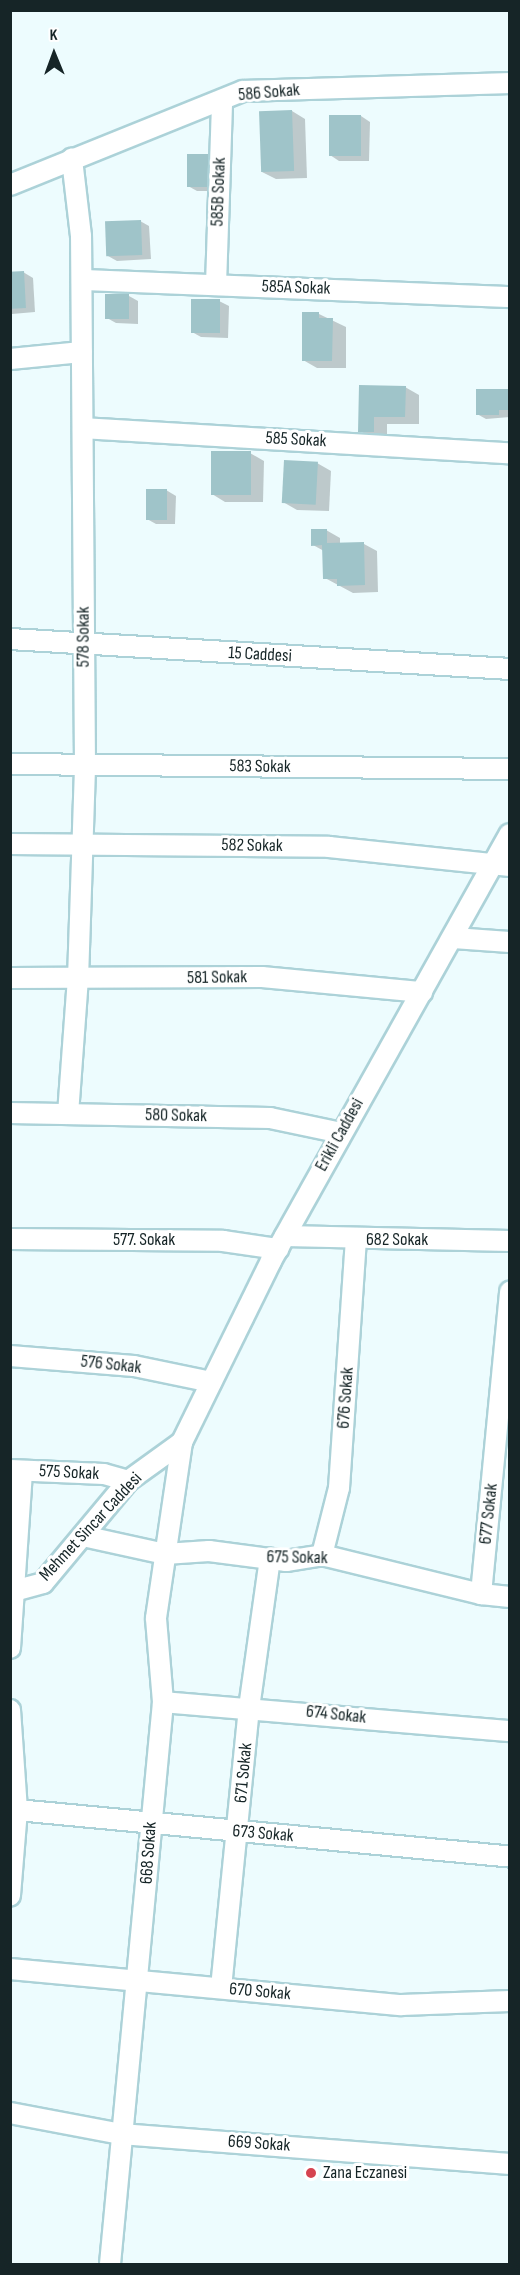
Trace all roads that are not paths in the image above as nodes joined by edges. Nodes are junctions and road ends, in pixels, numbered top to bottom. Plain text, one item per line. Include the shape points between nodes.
1 (510, 83) edge
2 (222, 100) junction
3 (72, 159) junction
4 (10, 185) edge
5 (82, 280) junction
6 (216, 285) junction
7 (510, 297) edge
8 (82, 352) junction
9 (10, 358) edge
10 (83, 428) junction
11 (510, 453) edge
12 (10, 639) edge
13 (84, 644) junction
14 (510, 669) edge
15 (10, 764) edge
16 (85, 765) junction
17 (510, 769) edge
18 (510, 834) edge
19 (10, 844) edge
20 (83, 844) junction
21 (501, 865) edge
22 (453, 938) junction
23 (510, 942) edge
24 (10, 978) edge
25 (78, 980) junction
26 (422, 992) junction
27 (10, 1113) edge
28 (68, 1114) junction
29 (340, 1133) junction
30 (10, 1239) edge
31 (356, 1239) junction
32 (510, 1241) edge
33 (281, 1243) junction
34 (510, 1291) edge
35 (10, 1356) edge
36 (211, 1382) junction
37 (182, 1442) junction
38 (16, 1470) edge
39 (128, 1481) junction
40 (83, 1536) junction
41 (165, 1554) junction
42 (322, 1555) junction
43 (270, 1558) junction
44 (11, 1593) edge
45 (482, 1594) junction
46 (510, 1597) edge
47 (10, 1648) edge
48 (162, 1702) junction
49 (249, 1708) junction
50 (10, 1710) edge
51 (510, 1731) edge
52 (17, 1810) junction
53 (151, 1824) junction
54 (239, 1832) junction
55 (510, 1857) edge
56 (10, 1896) edge
57 (10, 1969) edge
58 (139, 1980) junction
59 (221, 1988) junction
60 (510, 2001) edge
61 (10, 2113) edge
62 (121, 2134) junction
63 (510, 2164) edge
64 (110, 2265) edge

1 - 2 street, 586 Sokak via 243,92
2 - 3 street, 586 Sokak
2 - 6 street, 585B Sokak
3 - 4 street, 586 Sokak
3 - 5 street, 578 Sokak
5 - 6 street, 585A Sokak
5 - 8 street, 578 Sokak
6 - 7 street, 585A Sokak
8 - 9 street
8 - 10 street, 578 Sokak
10 - 11 street, 585 Sokak
10 - 13 street, 578 Sokak
12 - 13 street, 15 Caddesi
13 - 14 street, 15 Caddesi
13 - 16 street, 578 Sokak
15 - 16 street, 583 Sokak
16 - 17 street, 583 Sokak
16 - 20 street, 578 Sokak
18 - 21 street, Erikli Caddesi
19 - 20 street, 582 Sokak
20 - 21 street, 582 Sokak via 329,847 435,855
20 - 25 street, 578 Sokak
21 - 22 street, Erikli Caddesi
22 - 23 street
22 - 26 street, Erikli Caddesi
24 - 25 street, 581 Sokak
25 - 26 street, 581 Sokak via 262,977
25 - 28 street, 578 Sokak
26 - 29 street, Erikli Caddesi
27 - 28 street, 580 Sokak
28 - 29 street, 580 Sokak via 270,1118
29 - 33 street, Erikli Caddesi
30 - 33 street, 577. Sokak
31 - 32 street, 682 Sokak
31 - 33 street, 682 Sokak
31 - 42 street, 676 Sokak via 339,1488
33 - 36 street, Erikli Caddesi
34 - 45 street, 677 Sokak
35 - 36 street, 576 Sokak via 134,1366
36 - 37 street, Erikli Caddesi
37 - 39 street, Mehmet Sincar Caddesi
37 - 41 street, 668 Sokak
38 - 39 street, 575 Sokak via 104,1474
38 - 44 street
39 - 40 street, Mehmet Sincar Caddesi
40 - 41 street, 675 Sokak
40 - 44 street, Mehmet Sincar Caddesi via 43,1583
41 - 43 street, 675 Sokak via 209,1551
41 - 48 street, 668 Sokak via 156,1618
42 - 43 street, 675 Sokak via 286,1561
42 - 45 street, 675 Sokak
43 - 49 street, 671 Sokak
44 - 47 street
45 - 46 street, 675 Sokak
48 - 49 street, 674 Sokak
48 - 53 street, 668 Sokak
49 - 51 street, 674 Sokak
49 - 54 street, 671 Sokak
50 - 52 street
52 - 53 street, 673 Sokak
52 - 56 street
53 - 54 street, 673 Sokak
53 - 58 street, 668 Sokak
54 - 55 street, 673 Sokak
54 - 59 street, 671 Sokak
57 - 58 street, 670 Sokak
58 - 59 street, 670 Sokak
58 - 62 street, 668 Sokak
59 - 60 street, 670 Sokak via 401,2005
61 - 62 street, 669 Sokak
62 - 63 street, 669 Sokak
62 - 64 street, 668 Sokak

